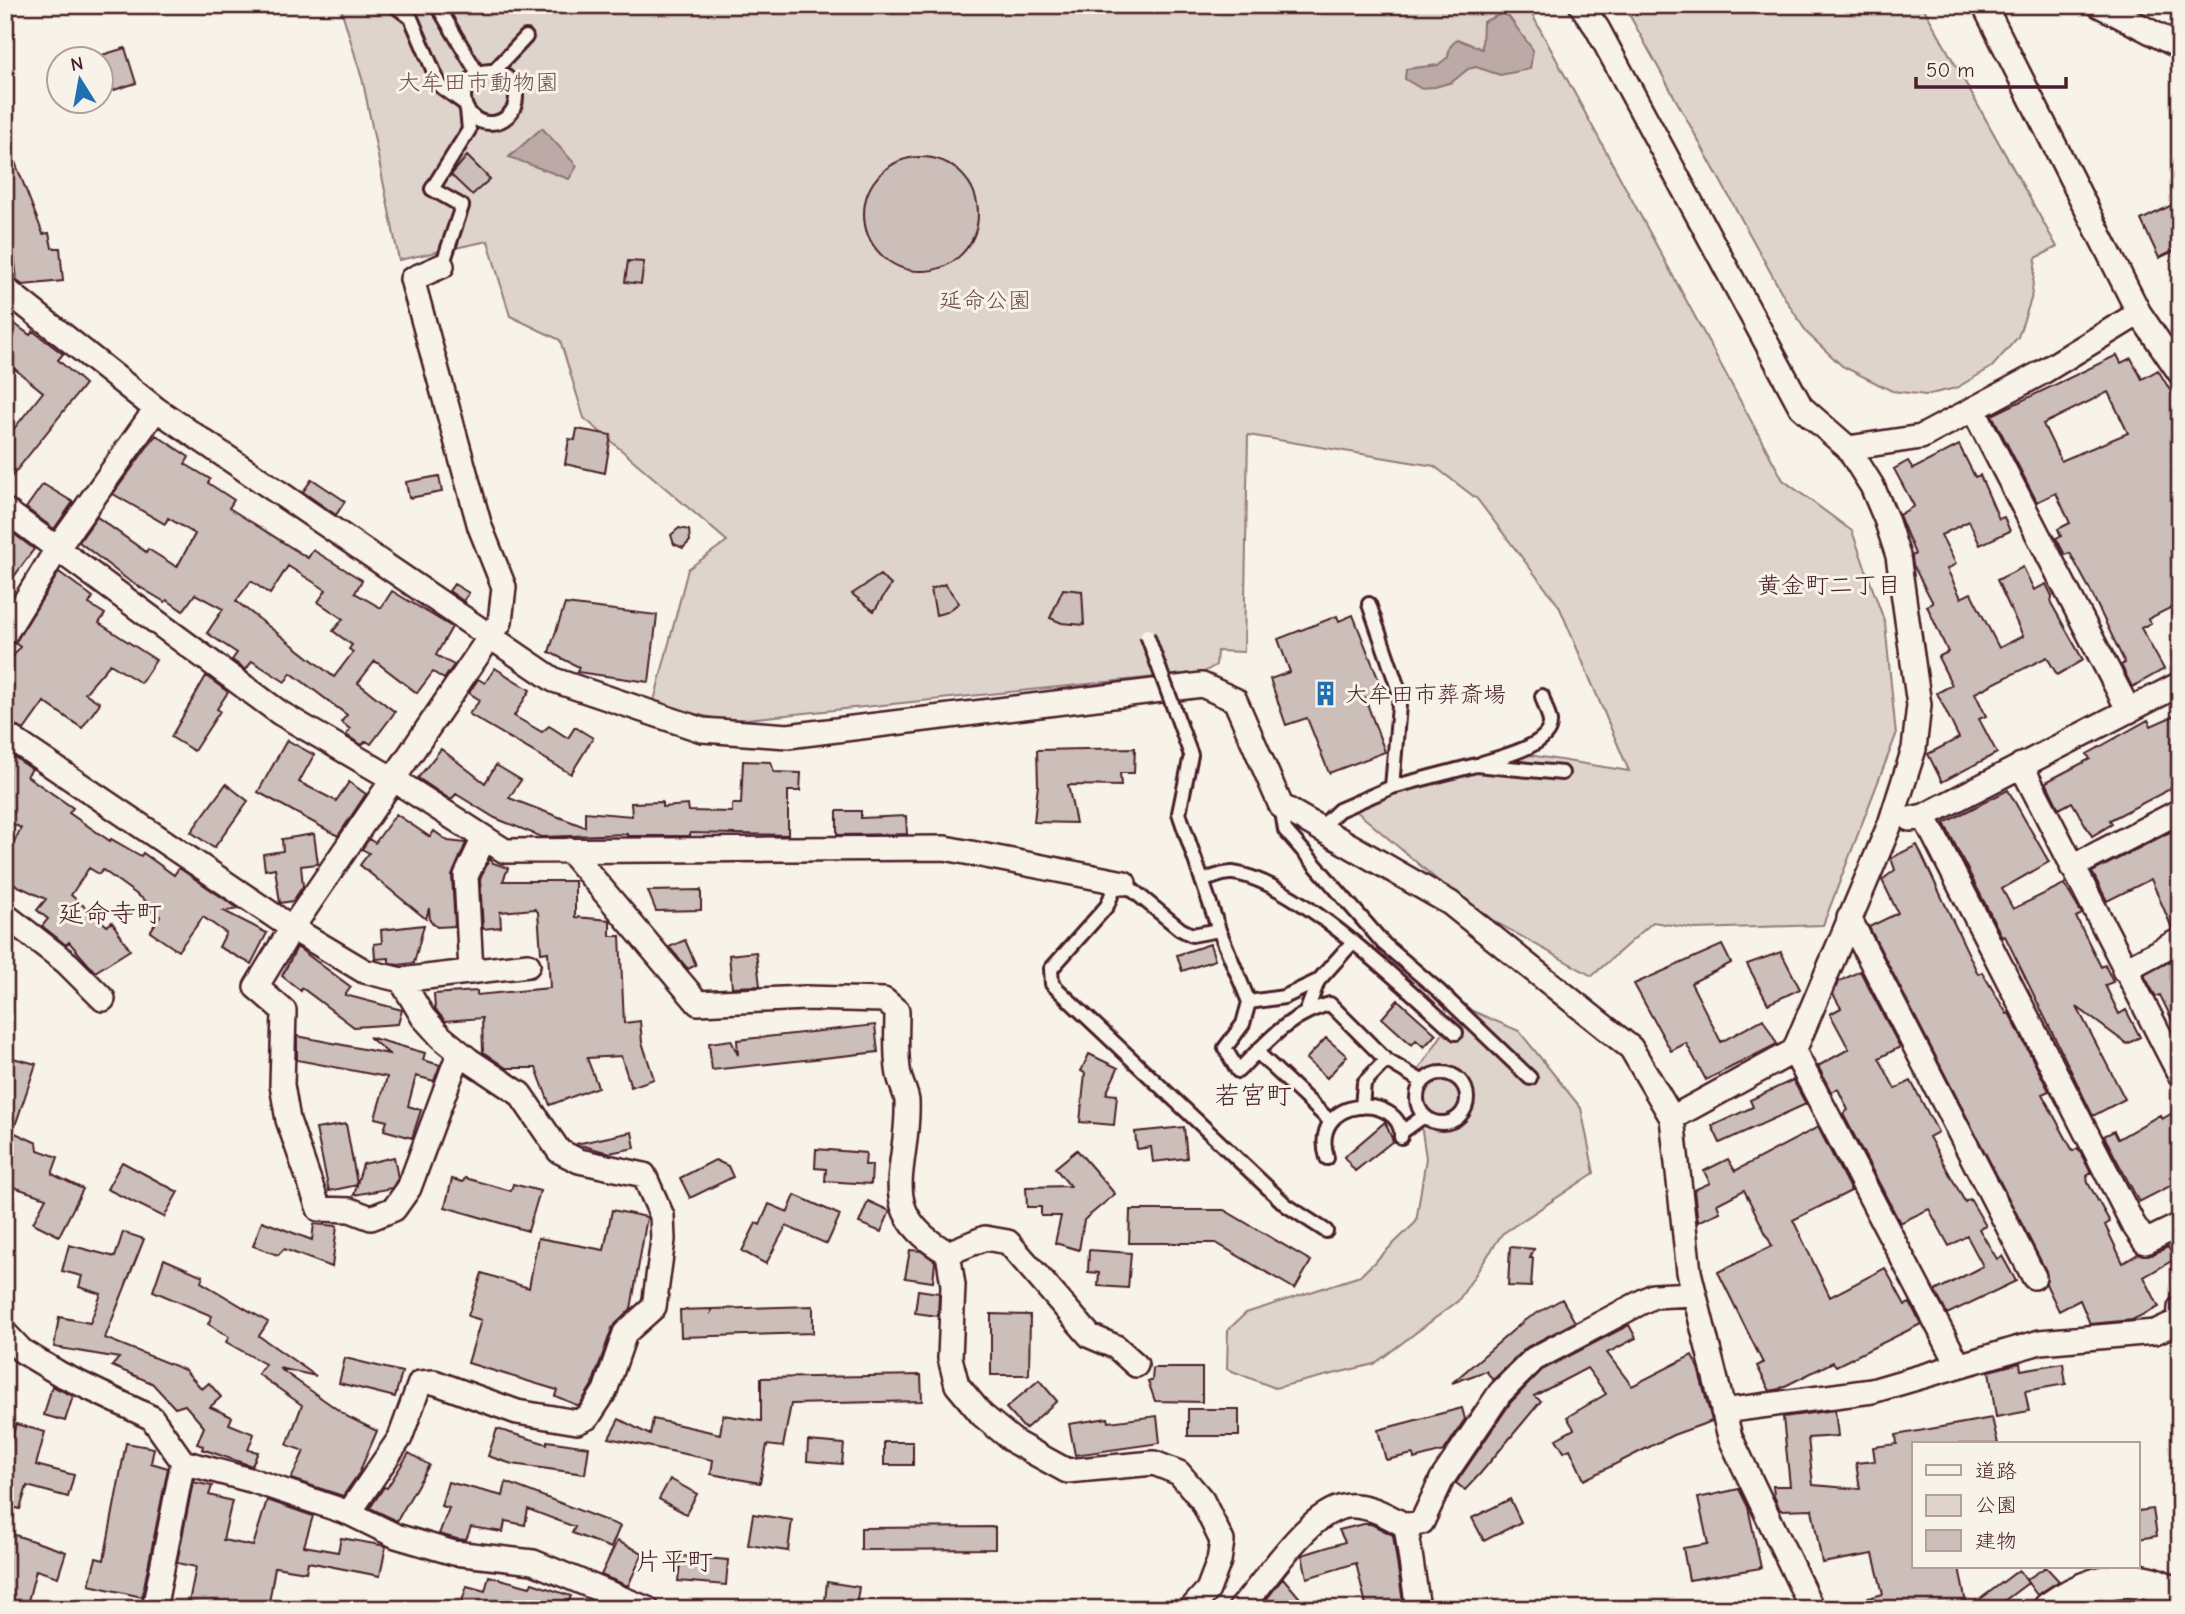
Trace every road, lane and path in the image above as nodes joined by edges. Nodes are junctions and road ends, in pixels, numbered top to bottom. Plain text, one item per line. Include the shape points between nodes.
1 (394, 5) edge
2 (437, 5) edge
3 (1581, 5) edge
4 (1989, 7) edge
5 (2115, 9) edge
6 (526, 37) dead end
7 (2180, 47) edge
8 (494, 71) junction
9 (478, 74) junction
10 (466, 106) junction
11 (442, 266) joint
12 (5, 289) edge
13 (2139, 313) junction
14 (2180, 373) edge
15 (156, 408) junction
16 (1973, 409) junction
17 (1848, 448) junction
18 (5, 510) edge
19 (57, 549) junction
20 (1369, 604) dead end
21 (5, 634) edge
22 (1147, 635) dead end
23 (490, 636) junction
24 (2180, 684) edge
25 (1542, 696) dead end
26 (2129, 711) junction
27 (5, 734) edge
28 (1476, 765) junction
29 (2021, 765) junction
30 (1562, 773) dead end
31 (393, 779) junction
32 (1392, 787) junction
33 (1281, 806) junction
34 (2180, 810) edge
35 (1924, 816) junction
36 (1890, 824) junction
37 (1320, 828) junction
38 (484, 838) junction
39 (569, 850) junction
40 (2072, 867) junction
41 (1202, 881) junction
42 (1120, 882) junction
43 (5, 915) edge
44 (1849, 919) junction
45 (292, 928) junction
46 (1219, 930) junction
47 (2180, 940) edge
48 (1352, 943) junction
49 (528, 965) dead end
50 (2124, 970) junction
51 (471, 972) junction
52 (401, 980) junction
53 (1318, 981) junction
54 (103, 999) dead end
55 (1249, 1002) junction
56 (1307, 1010) junction
57 (1457, 1033) dead end
58 (1794, 1051) junction
59 (1257, 1052) junction
60 (459, 1053) junction
61 (1386, 1060) junction
62 (2178, 1069) edge
63 (1530, 1078) dead end
64 (1423, 1082) junction
65 (1362, 1107) junction
66 (1424, 1116) junction
67 (1672, 1118) junction
68 (1330, 1121) junction
69 (1327, 1158) dead end
70 (2180, 1209) edge
71 (2133, 1224) junction
72 (2180, 1225) edge
73 (1326, 1231) dead end
74 (948, 1253) junction
75 (2034, 1277) dead end
76 (1694, 1294) junction
77 (2180, 1308) edge
78 (5, 1333) edge
79 (1958, 1364) junction
80 (1136, 1365) dead end
81 (1723, 1411) junction
82 (183, 1462) junction
83 (349, 1513) junction
84 (1406, 1526) junction
85 (2180, 1597) edge
86 (154, 1609) edge
87 (647, 1609) edge
88 (1191, 1609) edge
89 (1240, 1609) edge
90 (1418, 1609) edge
91 (1812, 1609) edge
92 (2050, 1609) edge

1 - 10 lane via 411,18 440,86
2 - 9 lane
3 - 17 street via 1801,407
4 - 13 street
5 - 7 street
6 - 8 lane
8 - 9 lane
8 - 10 lane via 514,86 515,103 507,117 491,123 475,118
9 - 10 lane via 466,87
10 - 11 lane via 469,130 432,189 462,206
11 - 23 street via 412,279 480,527 504,587 500,622
12 - 15 street
13 - 14 street
13 - 16 street
15 - 19 street
15 - 23 street
16 - 17 street via 1921,438
16 - 26 street
17 - 36 street via 1872,486 1898,556 1919,705 1914,749
18 - 19 street
19 - 21 street
19 - 31 street via 279,713
20 - 32 lane via 1400,695
22 - 41 lane, bridge via 1191,755 1179,813
23 - 31 street
23 - 33 street via 554,680 702,730 788,736 1202,685 1235,699
24 - 26 street
25 - 28 lane via 1550,724 1545,737
26 - 29 street
27 - 45 street
28 - 30 lane
28 - 32 lane
29 - 35 street
29 - 40 street
31 - 38 street
31 - 45 street
32 - 37 lane via 1339,810
33 - 37 street
33 - 63 lane via 1285,830 1384,944
34 - 40 street
35 - 36 street
35 - 71 street
36 - 44 street
37 - 67 street via 1450,903 1631,1048
38 - 39 street via 505,851
38 - 51 street via 466,876
39 - 42 street via 945,848
39 - 74 street via 698,1003 884,1000 897,1011 899,1074 907,1100 900,1182 904,1215 925,1240
40 - 50 street
41 - 46 lane
41 - 48 lane via 1230,873 1258,880 1294,897
42 - 46 lane via 1192,935
42 - 73 lane via 1107,906 1051,969 1052,985 1286,1205
43 - 54 street via 67,962
44 - 58 street
44 - 75 street
45 - 52 street via 364,971
45 - 60 street via 256,987 284,1011 282,1085 288,1120 319,1209 350,1210 371,1218 394,1209 409,1188
46 - 55 lane
47 - 50 street
48 - 53 lane
48 - 57 lane
49 - 51 street
50 - 62 street
51 - 52 street
52 - 60 street via 423,1017
53 - 55 lane via 1284,997
53 - 56 lane
55 - 59 lane via 1243,1024 1225,1048 1238,1071
56 - 59 lane via 1282,1026
56 - 61 lane via 1330,1004
58 - 67 street
58 - 79 street
59 - 68 lane
60 - 83 street via 520,1094 559,1151 579,1161 644,1175 662,1216 654,1307 625,1333 604,1391 588,1417 577,1422 517,1412 434,1381 420,1383 400,1438
61 - 64 lane
61 - 65 lane via 1364,1083
64 - 66 lane via 1417,1097
64 - 66 lane via 1437,1074 1452,1075 1464,1086 1467,1101 1453,1121 1436,1123
65 - 66 lane via 1389,1112 1401,1134
65 - 68 lane
67 - 76 street
68 - 69 lane via 1322,1143
70 - 71 street via 2157,1221
71 - 72 street via 2145,1242
74 - 80 street via 985,1238 1008,1242 1090,1336 1116,1347
74 - 88 street via 953,1285 950,1358 957,1385 982,1415 1016,1443 1067,1471 1154,1462 1178,1473 1202,1500 1222,1541 1208,1590
76 - 81 street
76 - 84 street via 1653,1296 1534,1359 1500,1393 1442,1479 1422,1522
77 - 79 street via 2179,1321 2155,1332 2040,1342
78 - 82 street via 22,1351 60,1374 152,1418
79 - 81 street via 1872,1391
81 - 91 street via 1730,1437
82 - 83 street
82 - 86 street
83 - 87 street via 396,1536 454,1553 533,1562
84 - 89 street via 1353,1505 1332,1511 1304,1531
84 - 90 street
85 - 92 main road via 2150,1583 2112,1581 2069,1595

